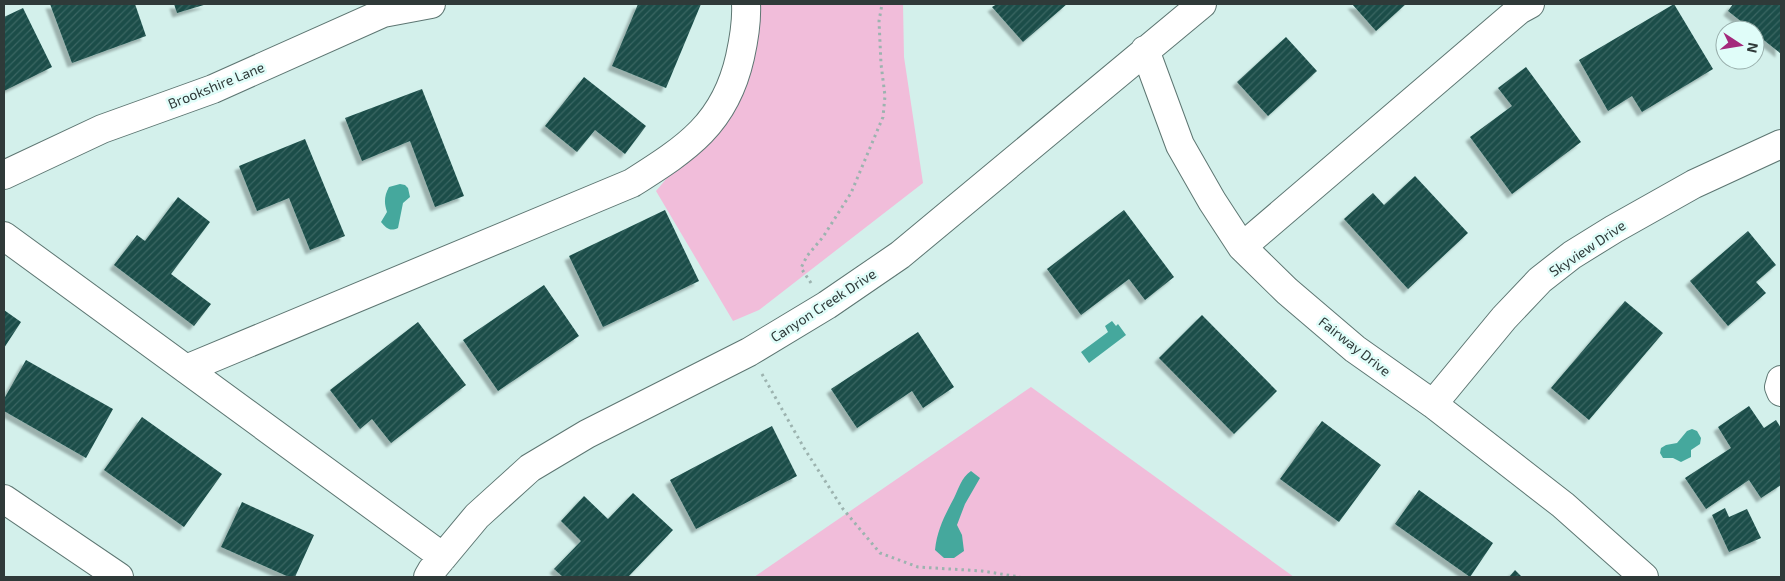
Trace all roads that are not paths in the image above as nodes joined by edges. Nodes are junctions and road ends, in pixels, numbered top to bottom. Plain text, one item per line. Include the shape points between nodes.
1 (431, 4) edge
2 (746, 4) edge
3 (1202, 4) edge
4 (1530, 4) edge
5 (1145, 50) junction
6 (1781, 144) edge
7 (4, 175) edge
8 (4, 236) edge
9 (1242, 247) junction
10 (186, 369) junction
11 (1781, 380) edge
12 (1781, 392) edge
13 (1433, 404) junction
14 (4, 499) edge
15 (436, 567) edge
16 (119, 577) edge
17 (1644, 577) edge

1 - 7 street, Brookshire Lane via 383,12 213,88 102,129
2 - 10 street via 744,38 728,94 717,114 671,158 632,183
3 - 5 street, Canyon Creek Drive
4 - 9 street via 1519,10
5 - 9 street, Fairway Drive via 1180,145
5 - 15 street, Canyon Creek Drive via 900,255 827,306 750,352 587,434 530,468 477,516
6 - 13 street, Skyview Drive via 1694,184 1572,255 1540,280 1504,318
8 - 10 street
9 - 13 street, Fairway Drive via 1354,350
10 - 15 street
11 - 12 street
13 - 17 street, Fairway Drive via 1562,505
14 - 16 street

